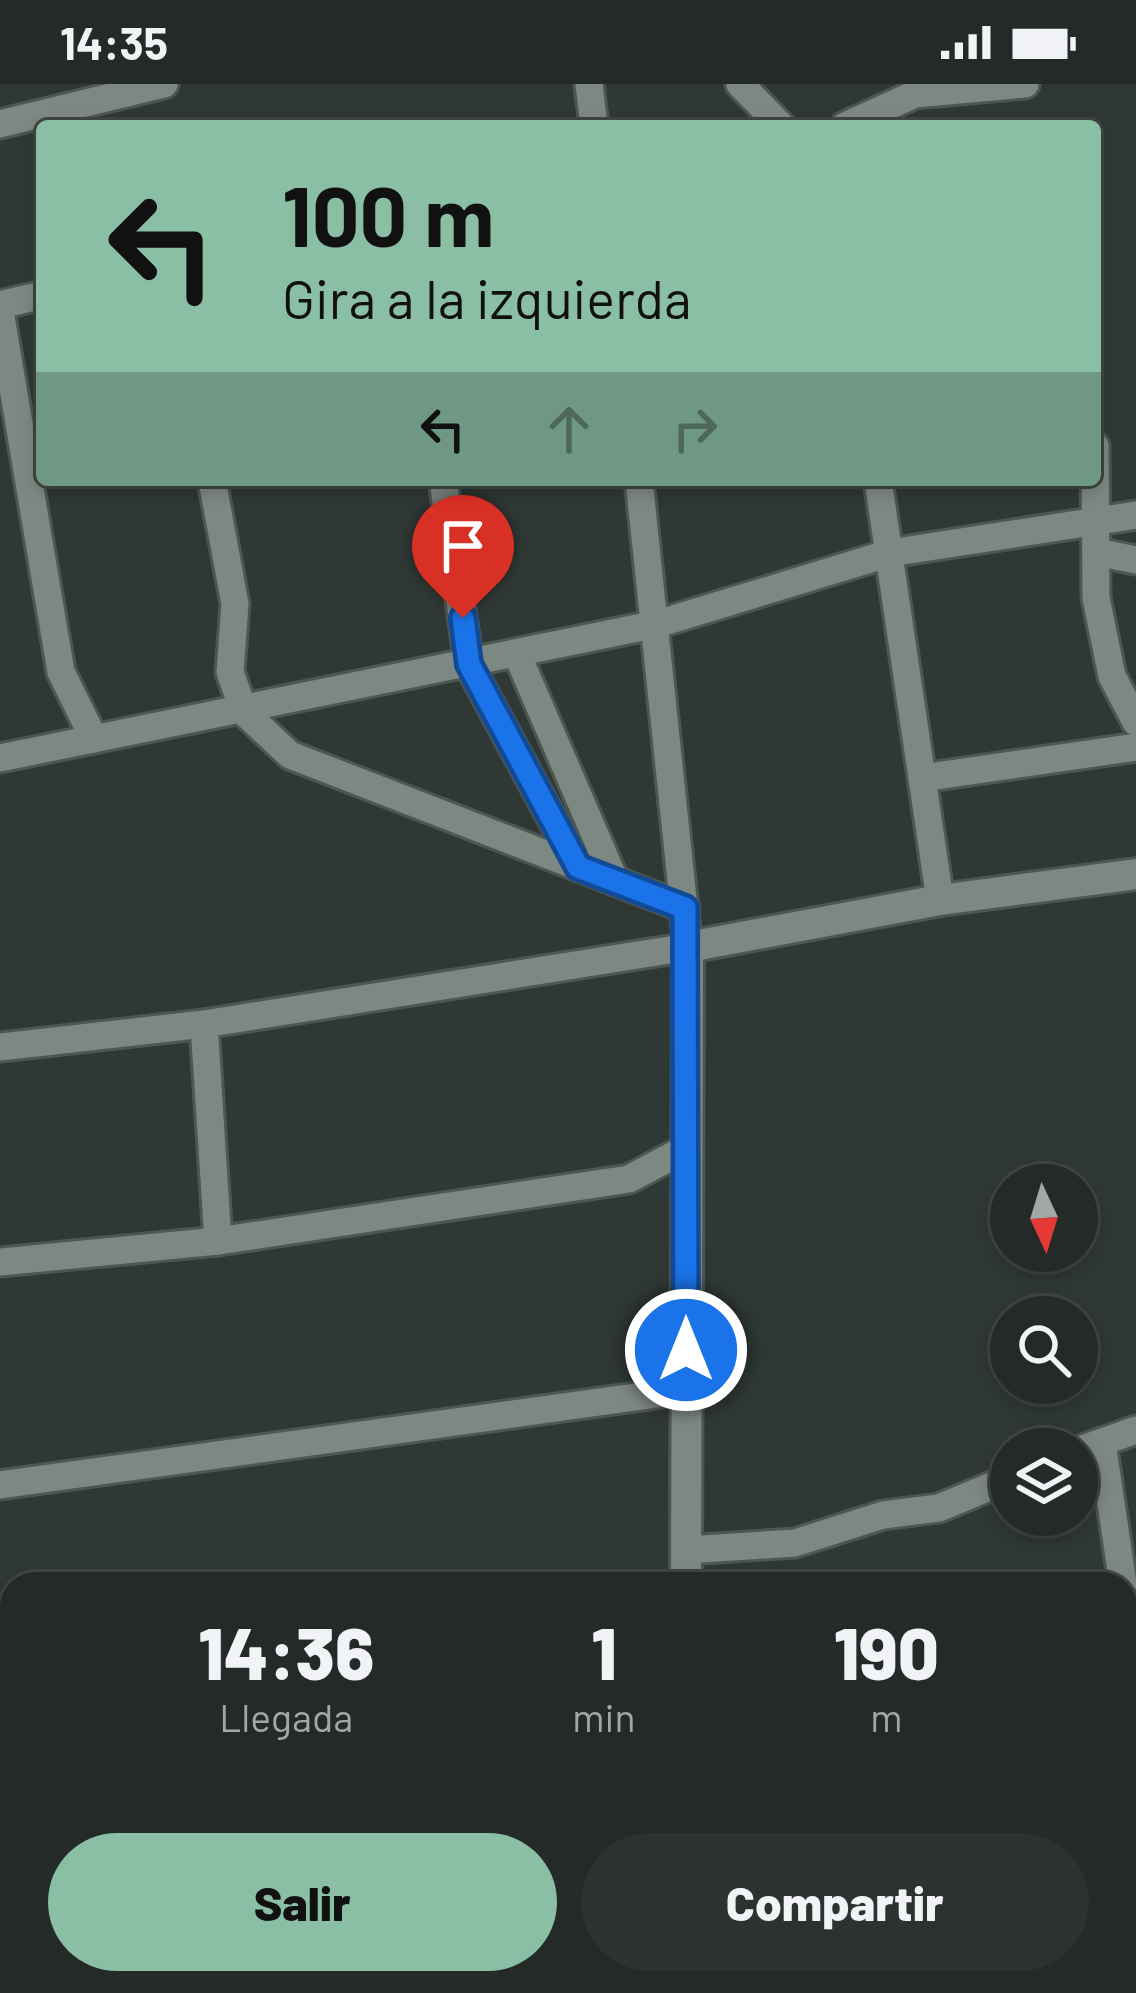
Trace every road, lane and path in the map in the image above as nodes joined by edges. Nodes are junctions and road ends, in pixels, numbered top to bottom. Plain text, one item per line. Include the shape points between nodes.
1 (164, 84) edge
2 (589, 84) edge
3 (740, 84) edge
4 (1024, 84) edge
5 (593, 120) edge
6 (776, 120) edge
7 (858, 120) edge
8 (0, 124) edge
9 (36, 298) edge
10 (0, 308) edge
11 (11, 444) edge
12 (213, 486) edge
13 (444, 486) edge
14 (640, 486) edge
15 (879, 486) edge
16 (1096, 486) edge
17 (1136, 515) edge
18 (1097, 519) junction
19 (1097, 552) junction
20 (890, 553) junction
21 (1136, 560) edge
22 (657, 624) junction
23 (517, 654) junction
24 (469, 664) junction
25 (244, 712) junction
26 (1136, 722) edge
27 (94, 739) junction
28 (1136, 747) edge
29 (0, 758) edge
30 (922, 778) junction
31 (578, 867) junction
32 (1136, 874) edge
33 (615, 881) junction
34 (940, 900) junction
35 (685, 908) junction
36 (688, 947) junction
37 (204, 1024) junction
38 (0, 1047) edge
39 (687, 1148) junction
40 (218, 1241) junction
41 (0, 1262) edge
42 (686, 1390) junction
43 (1136, 1430) edge
44 (1098, 1443) edge
45 (1098, 1483) edge
46 (0, 1485) edge
47 (990, 1487) edge
48 (687, 1550) junction
49 (686, 1572) edge
50 (1120, 1572) edge

1 - 8 street
2 - 5 street
3 - 6 street
4 - 7 street via 914,94
9 - 10 street
10 - 11 street
11 - 27 street via 61,672
12 - 25 street via 235,604 230,672
13 - 24 street
14 - 22 street
15 - 20 street
16 - 18 street
17 - 18 street
18 - 19 street
18 - 20 street
19 - 21 street
19 - 26 street via 1096,598 1112,676
20 - 22 street
20 - 30 street
22 - 23 street
22 - 35 street
23 - 24 street
23 - 33 street
24 - 25 street
24 - 31 street
25 - 27 street
25 - 31 street via 290,755
27 - 29 street
28 - 30 street
30 - 34 street
31 - 33 street
32 - 34 street
33 - 35 street
34 - 36 street
35 - 36 street
36 - 37 street
36 - 39 street
37 - 38 street
37 - 40 street
39 - 40 street via 629,1179
39 - 42 street
40 - 41 street
42 - 46 street
42 - 48 street
43 - 44 street
45 - 50 street
47 - 48 street via 939,1508 883,1515 795,1543
48 - 49 street

